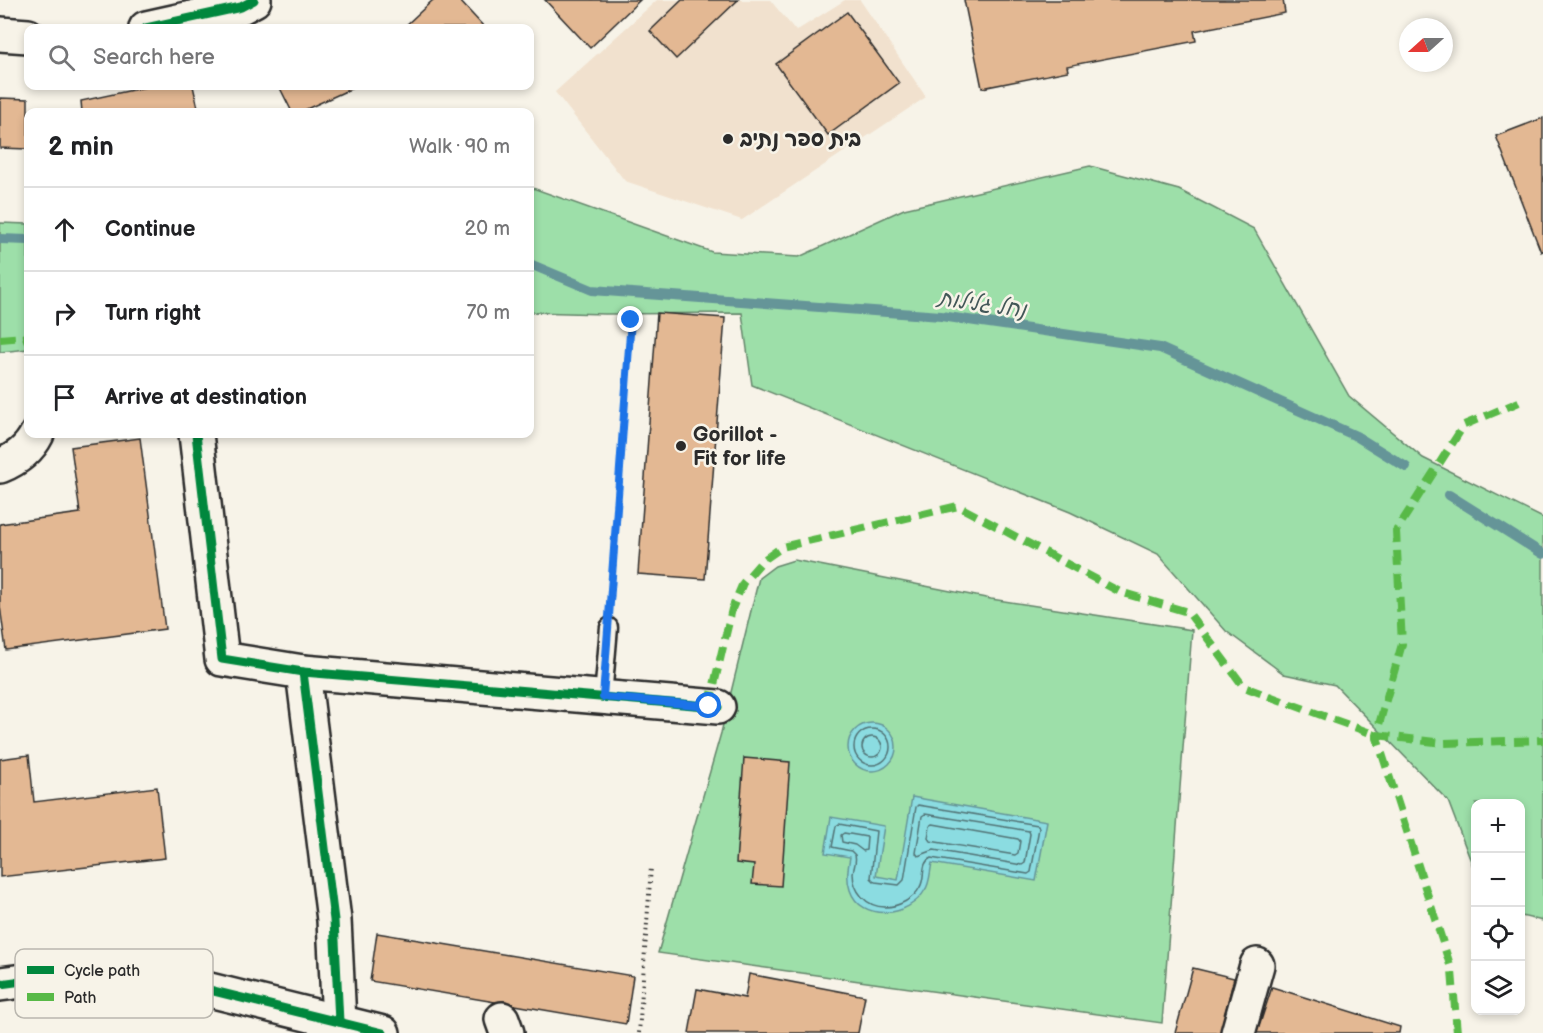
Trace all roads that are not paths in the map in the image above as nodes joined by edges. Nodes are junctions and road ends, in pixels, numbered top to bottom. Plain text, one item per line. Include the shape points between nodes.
1 (254, 0) edge
2 (164, 24) edge
3 (0, 34) edge
4 (24, 36) edge
5 (35, 438) edge
6 (196, 438) edge
7 (0, 466) edge
8 (609, 627) road end
9 (303, 672) junction
10 (603, 697) junction
11 (718, 707) dead end
12 (1257, 965) dead end
13 (15, 982) edge
14 (0, 984) edge
15 (213, 991) edge
16 (339, 1022) junction
17 (383, 1033) edge
18 (1238, 1033) edge

1 - 2 street via 241,7
3 - 4 street
5 - 7 street via 31,446
6 - 9 street via 222,659
8 - 10 lane
9 - 10 street
9 - 16 street via 334,920
10 - 11 street
12 - 18 street
13 - 14 street
15 - 16 street
16 - 17 street

